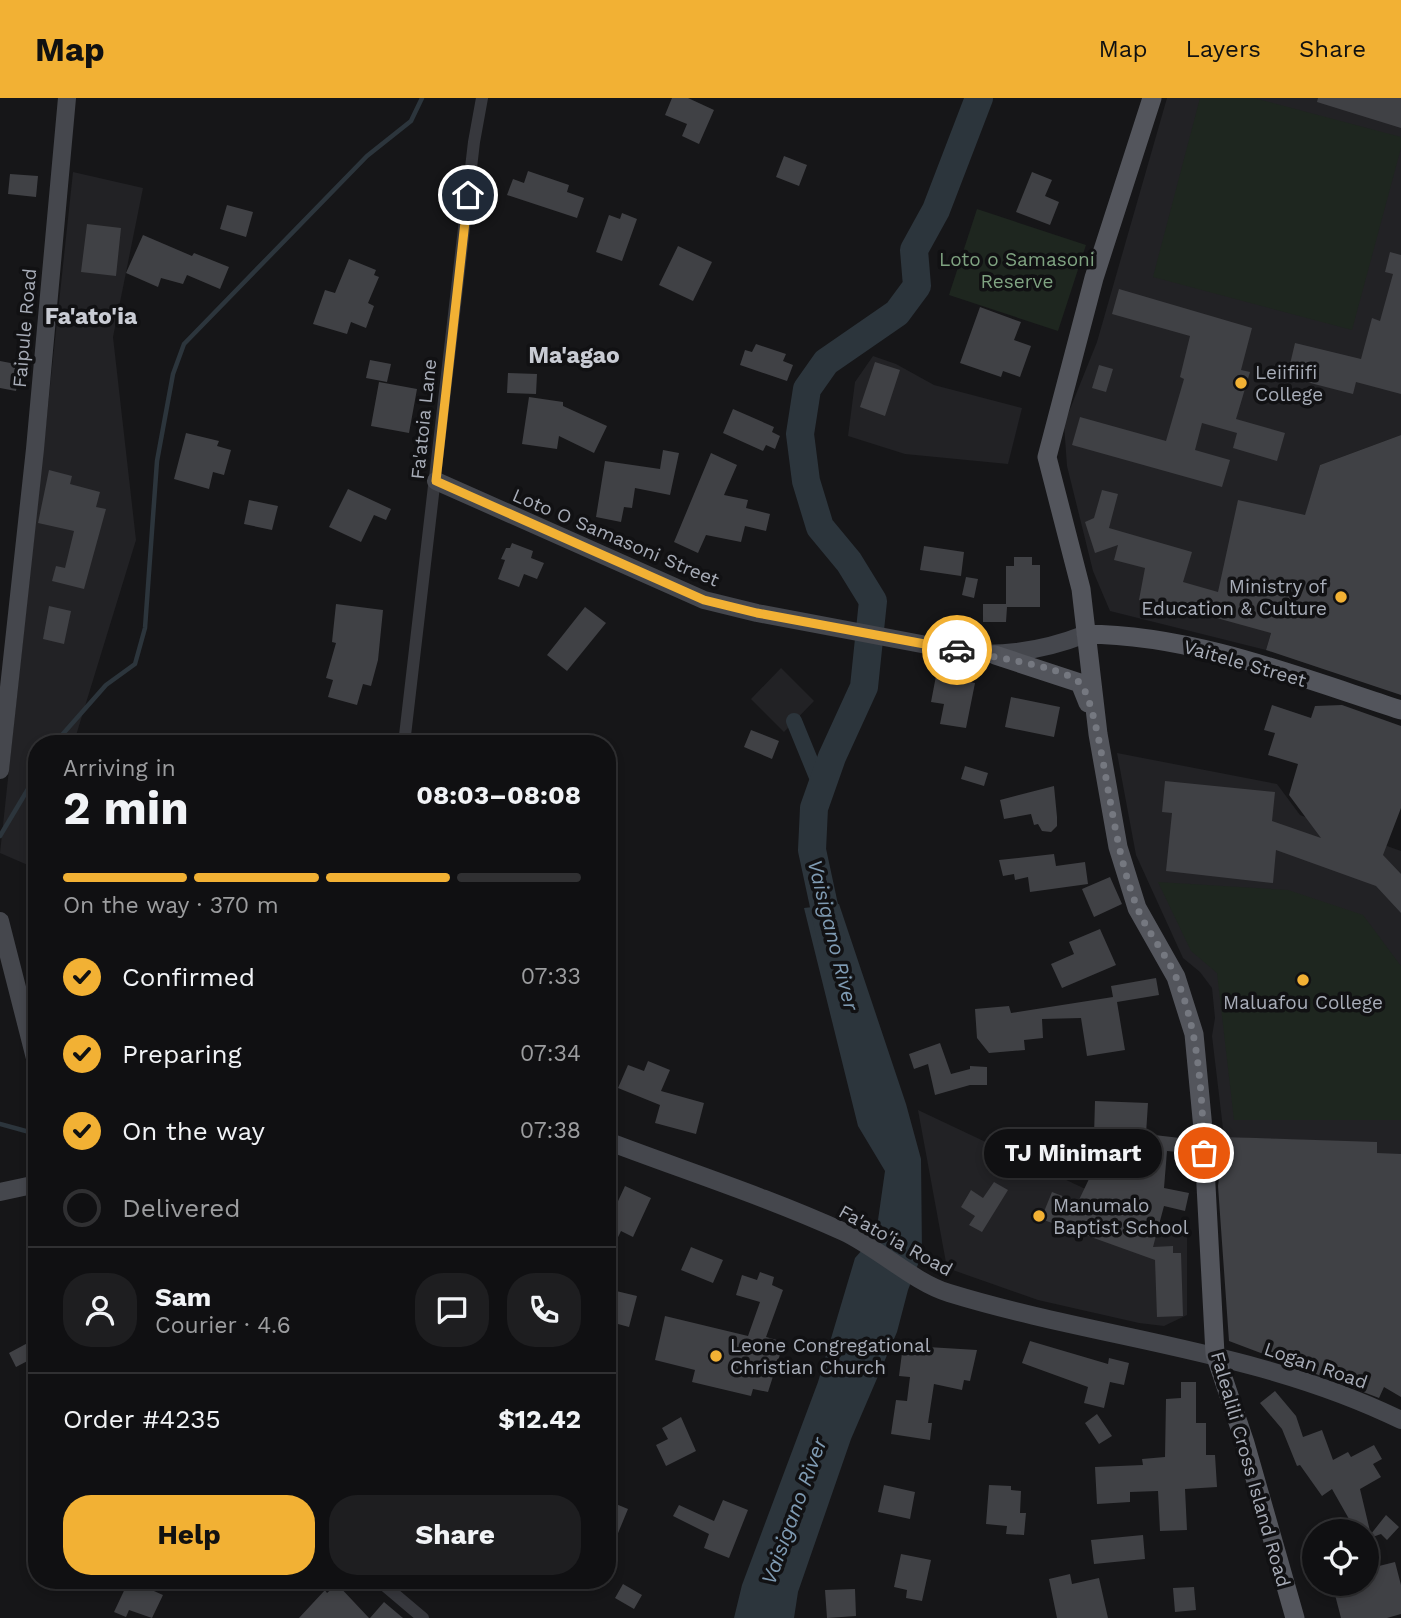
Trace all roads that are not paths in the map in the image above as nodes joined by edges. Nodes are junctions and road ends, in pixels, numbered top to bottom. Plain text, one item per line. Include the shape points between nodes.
1 (66, 98) edge
2 (482, 98) edge
3 (1152, 98) edge
4 (436, 481) junction
5 (1086, 634) junction
6 (995, 655) junction
7 (5, 679) edge
8 (1401, 710) edge
9 (1098, 734) junction
10 (405, 735) edge
11 (0, 770) edge
12 (0, 921) edge
13 (28, 1031) edge
14 (616, 1144) edge
15 (28, 1186) edge
16 (0, 1192) edge
17 (1216, 1354) junction
18 (1401, 1420) edge
19 (389, 1589) edge
20 (423, 1618) edge
21 (1294, 1618) edge

1 - 7 main road, Faipule Road via 34,462
2 - 4 street, Fa'atoia Lane
3 - 5 main road, Falealili Cross Island Road via 1094,278 1047,457 1081,589
4 - 6 main road, Loto O Samasoni Street via 704,600
4 - 10 street, Fa'atoia Lane
5 - 6 main road via 1044,648
5 - 8 main road, Vaitele Street via 1158,639
5 - 9 main road, Falealili Cross Island Road
6 - 9 main road via 1080,683
7 - 11 main road, Faipule Road
9 - 17 main road, Falealili Cross Island Road via 1118,847 1137,908 1176,977 1194,1034
12 - 13 main road
14 - 17 main road, Fa'ato'ia Road via 850,1235 946,1293
15 - 16 main road
17 - 18 main road, Logan Road via 1296,1378
17 - 21 main road, Falealili Cross Island Road
19 - 20 street

